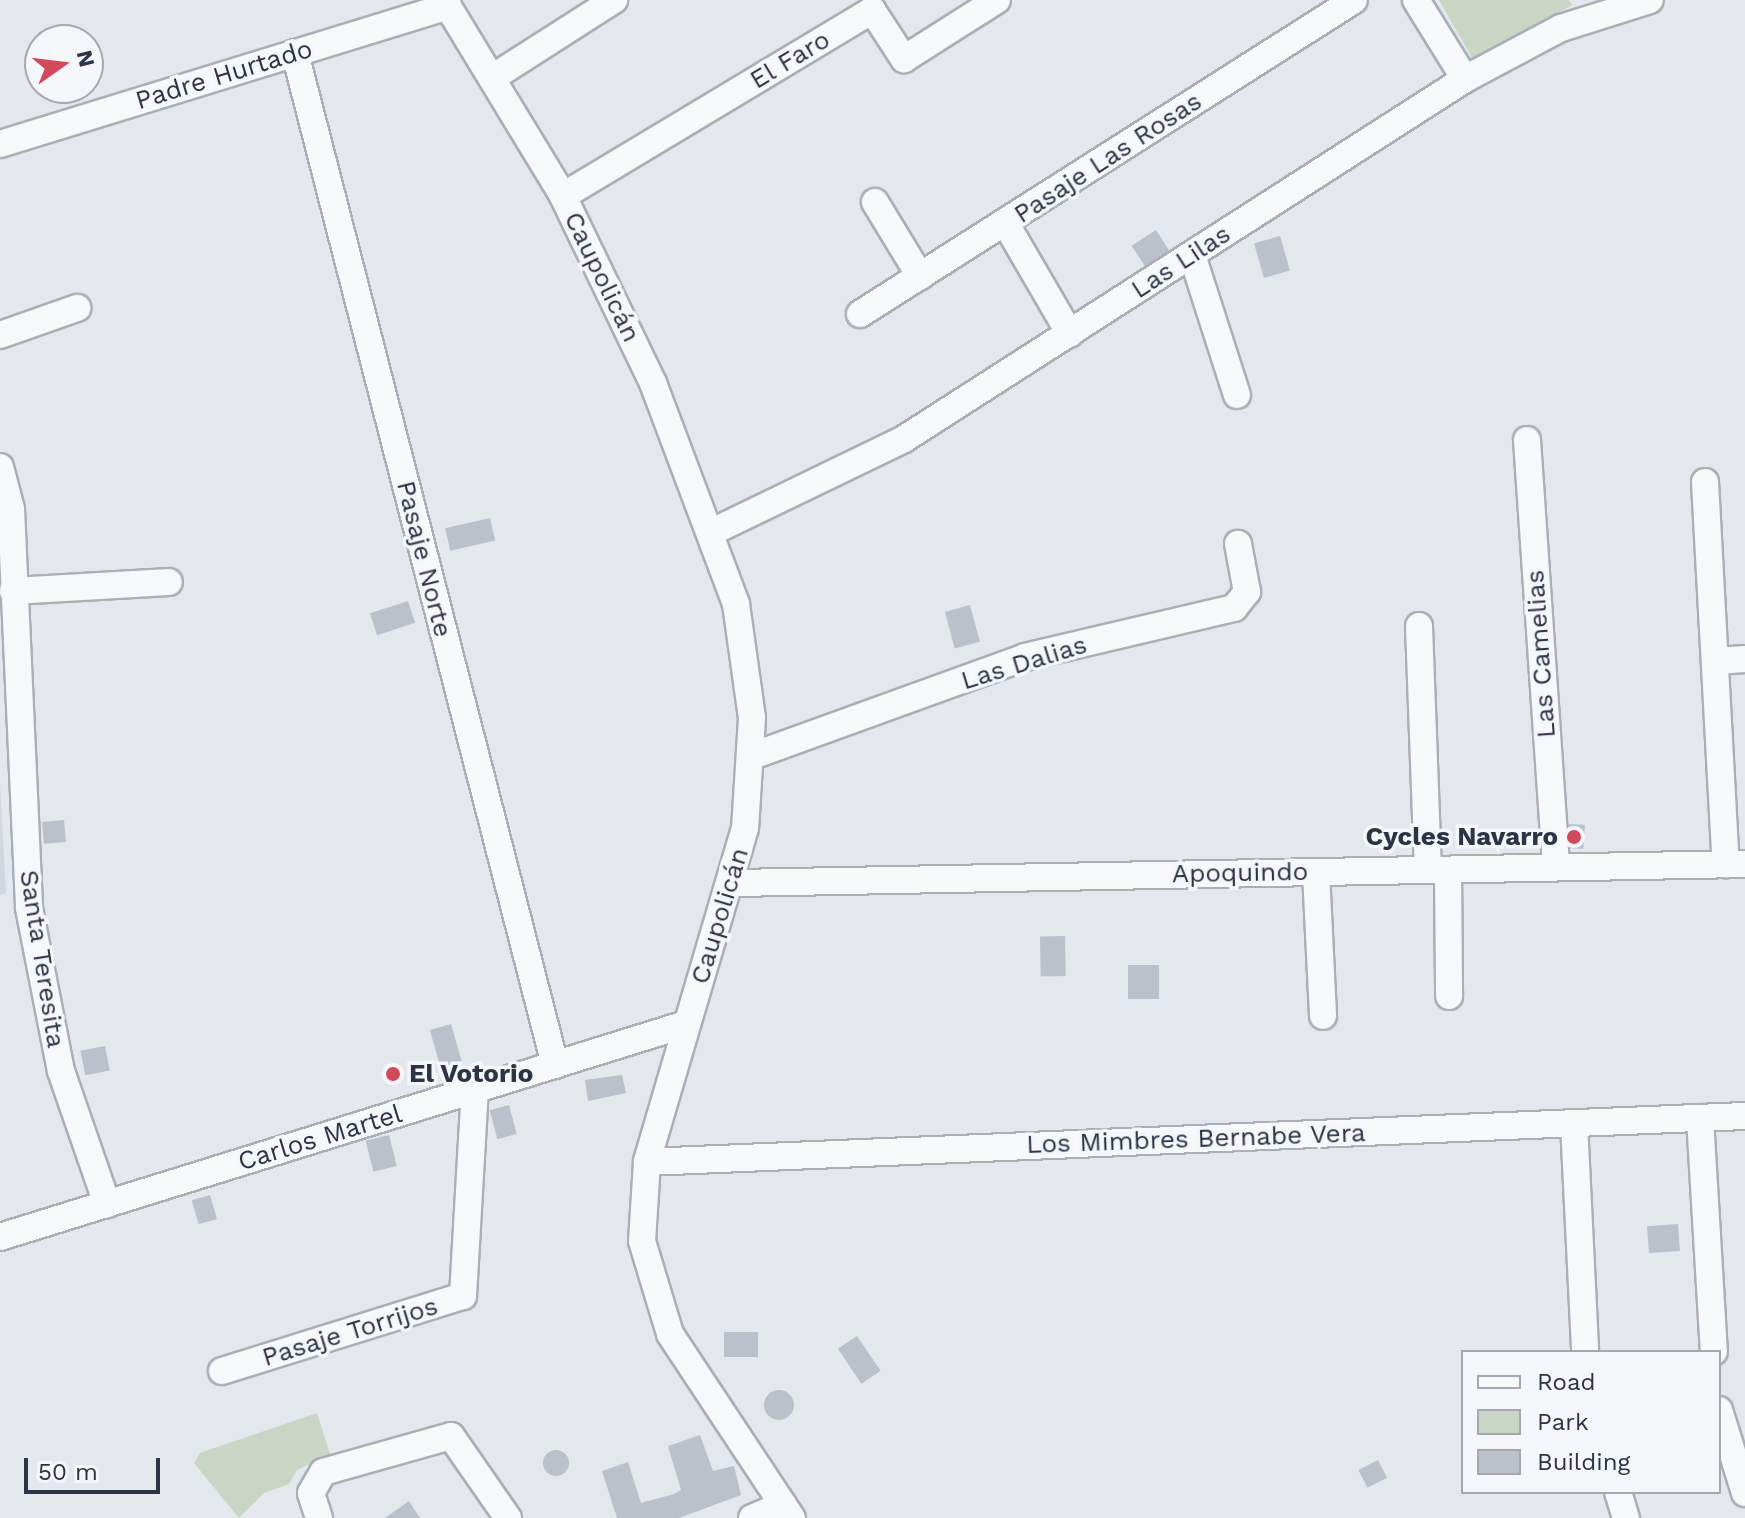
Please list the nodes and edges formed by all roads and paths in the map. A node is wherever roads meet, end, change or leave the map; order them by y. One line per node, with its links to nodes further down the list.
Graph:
1 (614, 0): 8 (street)
2 (997, 0): 11 (street, El Faro)
3 (1354, 0): 13 (street, Pasaje Las Rosas)
4 (1416, 0): 9 (street)
5 (1650, 0): 9 (street, Las Lilas)
6 (446, 3): 7 (street, Padre Hurtado); 8 (street, Caupolicán)
7 (295, 53): 10 (street, Padre Hurtado); 41 (street, Pasaje Norte)
8 (492, 78): 11 (street, Caupolicán)
9 (1465, 79): 14 (street, Las Lilas)
10 (0, 144)
11 (563, 196): 24 (street, Caupolicán)
12 (875, 202): 15 (street)
13 (1006, 224): 15 (street, Pasaje Las Rosas); 18 (street)
14 (1192, 255): 18 (street, Las Lilas); 20 (street)
15 (920, 276): 17 (street, Pasaje Las Rosas)
16 (77, 308): 19 (street)
17 (860, 314)
18 (1070, 334): 24 (street, Las Lilas)
19 (0, 335)
20 (1237, 395)
21 (1527, 440): 34 (street, Las Camelias)
22 (0, 467): 27 (street, Santa Teresita)
23 (1705, 482): 30 (street)
24 (714, 531): 32 (street, Caupolicán)
25 (1238, 544): 32 (street, Las Dalias)
26 (169, 582): 27 (street)
27 (13, 591): 31 (street, Santa Teresita)
28 (1419, 626): 35 (street)
29 (1745, 659): 30 (street)
30 (1715, 661): 33 (street)
31 (9, 688): 47 (street, Santa Teresita)
32 (752, 756): 37 (street, Caupolicán)
33 (1735, 864): 34 (street, Apoquindo)
34 (1556, 867): 35 (street, Apoquindo)
35 (1438, 870): 36 (street, Apoquindo); 38 (street)
36 (1316, 872): 37 (street, Apoquindo); 39 (street)
37 (735, 883): 40 (street, Caupolicán)
38 (1449, 996)
39 (1323, 1016)
40 (686, 1024): 41 (street, Carlos Martel); 46 (street, Caupolicán)
41 (555, 1065): 42 (street, Carlos Martel)
42 (475, 1090): 47 (street, Carlos Martel); 51 (street, Pasaje Torrijos)
43 (1745, 1116): 44 (street, Los Mimbres Bernabe Vera)
44 (1700, 1118): 45 (street, Los Mimbres Bernabe Vera); 50 (street)
45 (1574, 1123): 46 (street, Los Mimbres Bernabe Vera); 49 (street)
46 (647, 1162): 55 (street, Caupolicán)
47 (107, 1204): 48 (street, Carlos Martel)
48 (0, 1237)
49 (1585, 1350)
50 (1714, 1350)
51 (222, 1371)
52 (1721, 1416): 53 (street)
53 (1745, 1493)
54 (1619, 1494): 59 (street)
55 (788, 1511): 58 (street)
56 (495, 1513): 57 (street)
57 (319, 1518)
58 (752, 1518)
59 (1626, 1518)

